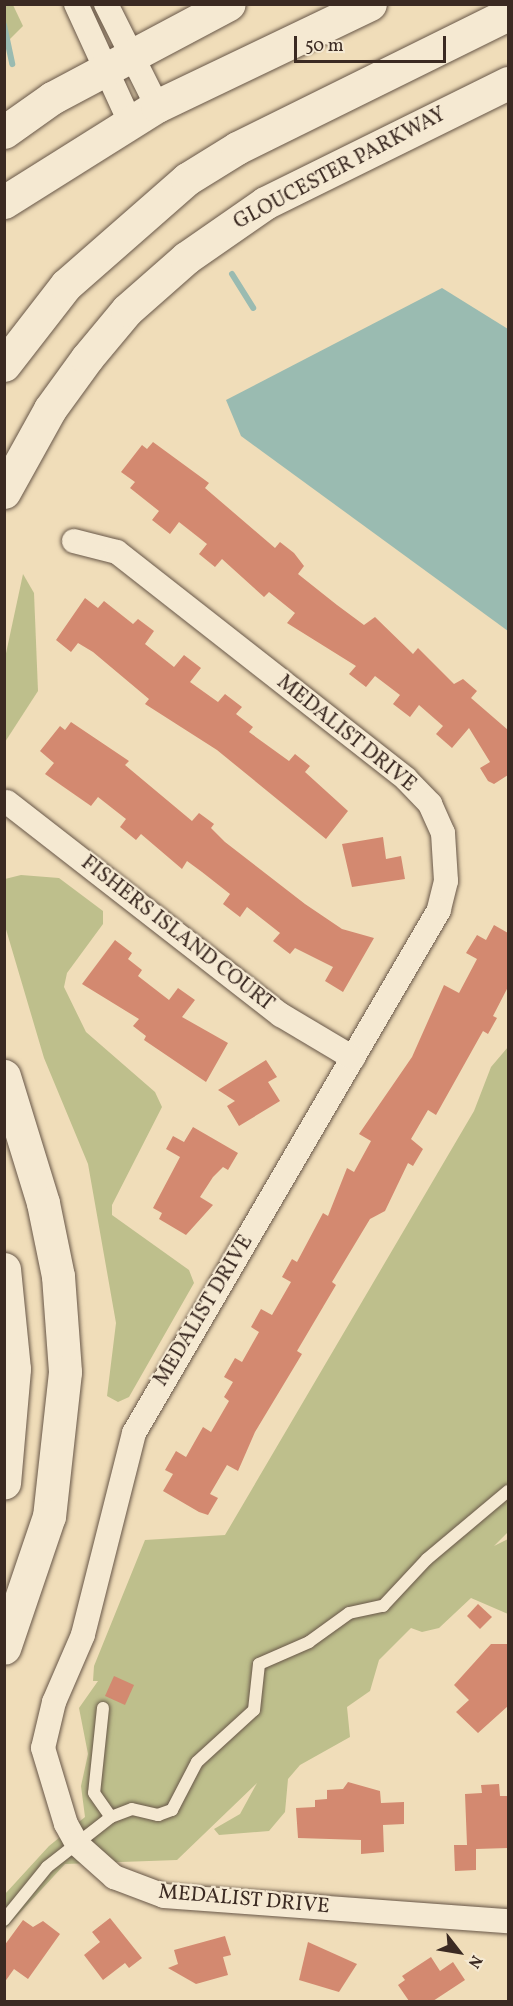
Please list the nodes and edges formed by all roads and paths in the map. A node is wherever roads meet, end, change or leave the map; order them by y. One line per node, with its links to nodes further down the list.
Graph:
1 (76, 4): 6 (street)
2 (106, 4): 6 (street)
3 (229, 4): 6 (main road)
4 (370, 4): 8 (main road)
5 (508, 14): 11 (main road)
6 (117, 64): 8 (street); 9 (main road)
7 (508, 83): 12 (main road, GLOUCESTER PARKWAY)
8 (144, 114): 10 (main road)
9 (4, 132)
10 (4, 202)
11 (4, 365)
12 (4, 492)
13 (74, 541): 15 (street, MEDALIST DRIVE)
14 (7, 802): 15 (street, FISHERS ISLAND COURT)
15 (353, 1058): 23 (street, MEDALIST DRIVE)
16 (4, 1076): 20 (main road)
17 (4, 1269): 18 (main road)
18 (4, 1483)
19 (508, 1491): 22 (lane)
20 (4, 1648)
21 (103, 1708): 22 (lane)
22 (111, 1817): 23 (lane)
23 (77, 1844): 24 (lane); 25 (street, MEDALIST DRIVE)
24 (4, 1920)
25 (508, 1921)

